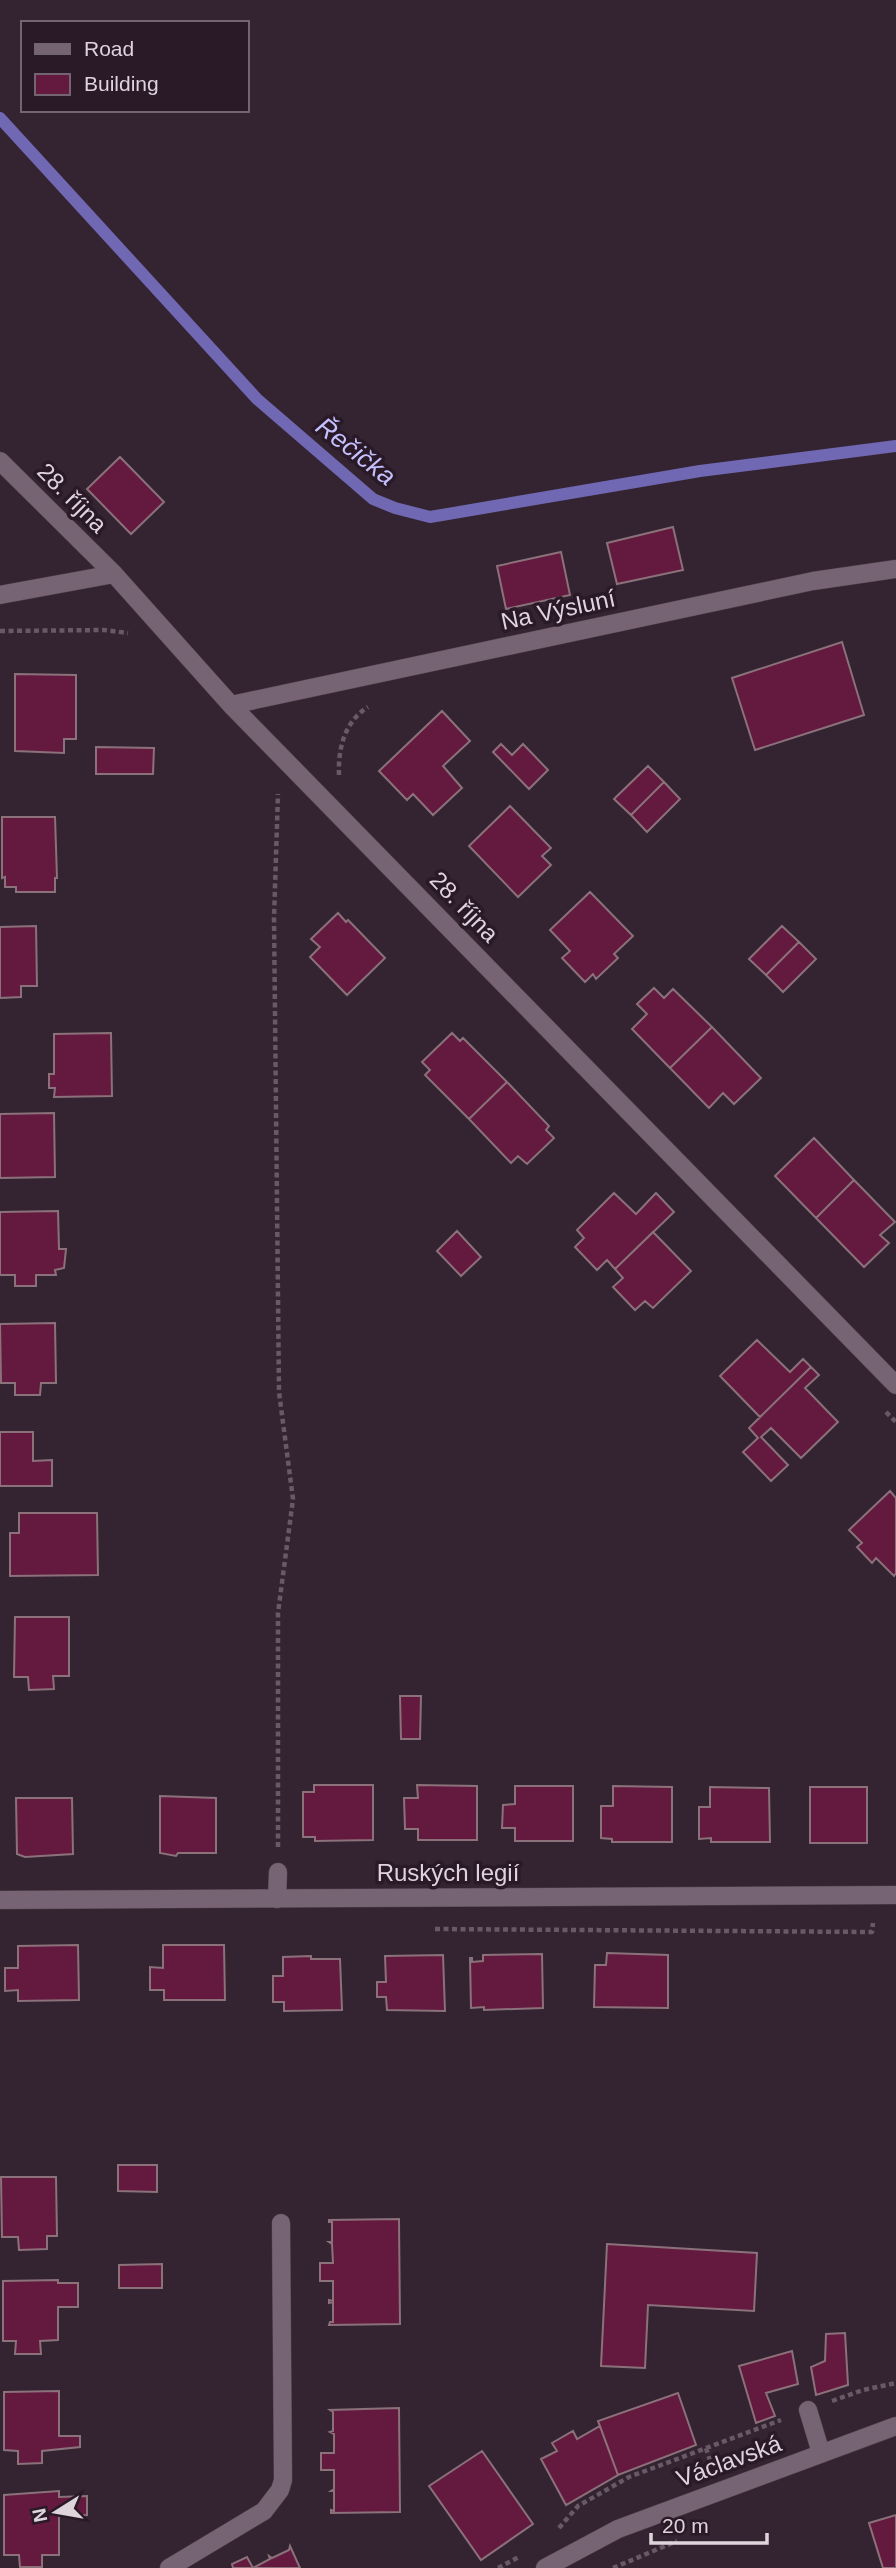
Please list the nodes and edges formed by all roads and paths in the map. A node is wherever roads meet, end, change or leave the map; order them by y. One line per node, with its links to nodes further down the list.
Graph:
1 (0, 461): 3 (street, 28. října)
2 (896, 569): 7 (street, Na Výsluní)
3 (114, 574): 4 (street); 7 (street, 28. října)
4 (0, 595)
5 (0, 631): 6 (path)
6 (128, 633)
7 (231, 705): 11 (street, 28. října)
8 (372, 705): 9 (path)
9 (343, 784)
10 (279, 787): 12 (path)
11 (896, 1385)
12 (278, 1872): 14 (street)
13 (896, 1895): 14 (street, Ruských legií)
14 (277, 1899): 15 (street, Ruských legií)
15 (0, 1900)
16 (281, 2223): 23 (street)
17 (896, 2383): 18 (path)
18 (808, 2410): 20 (street); 21 (path)
19 (896, 2426): 20 (street, Václavská)
20 (821, 2453): 25 (street, Václavská)
21 (556, 2531)
22 (528, 2552): 24 (path)
23 (169, 2568)
24 (498, 2568)
25 (545, 2568)

